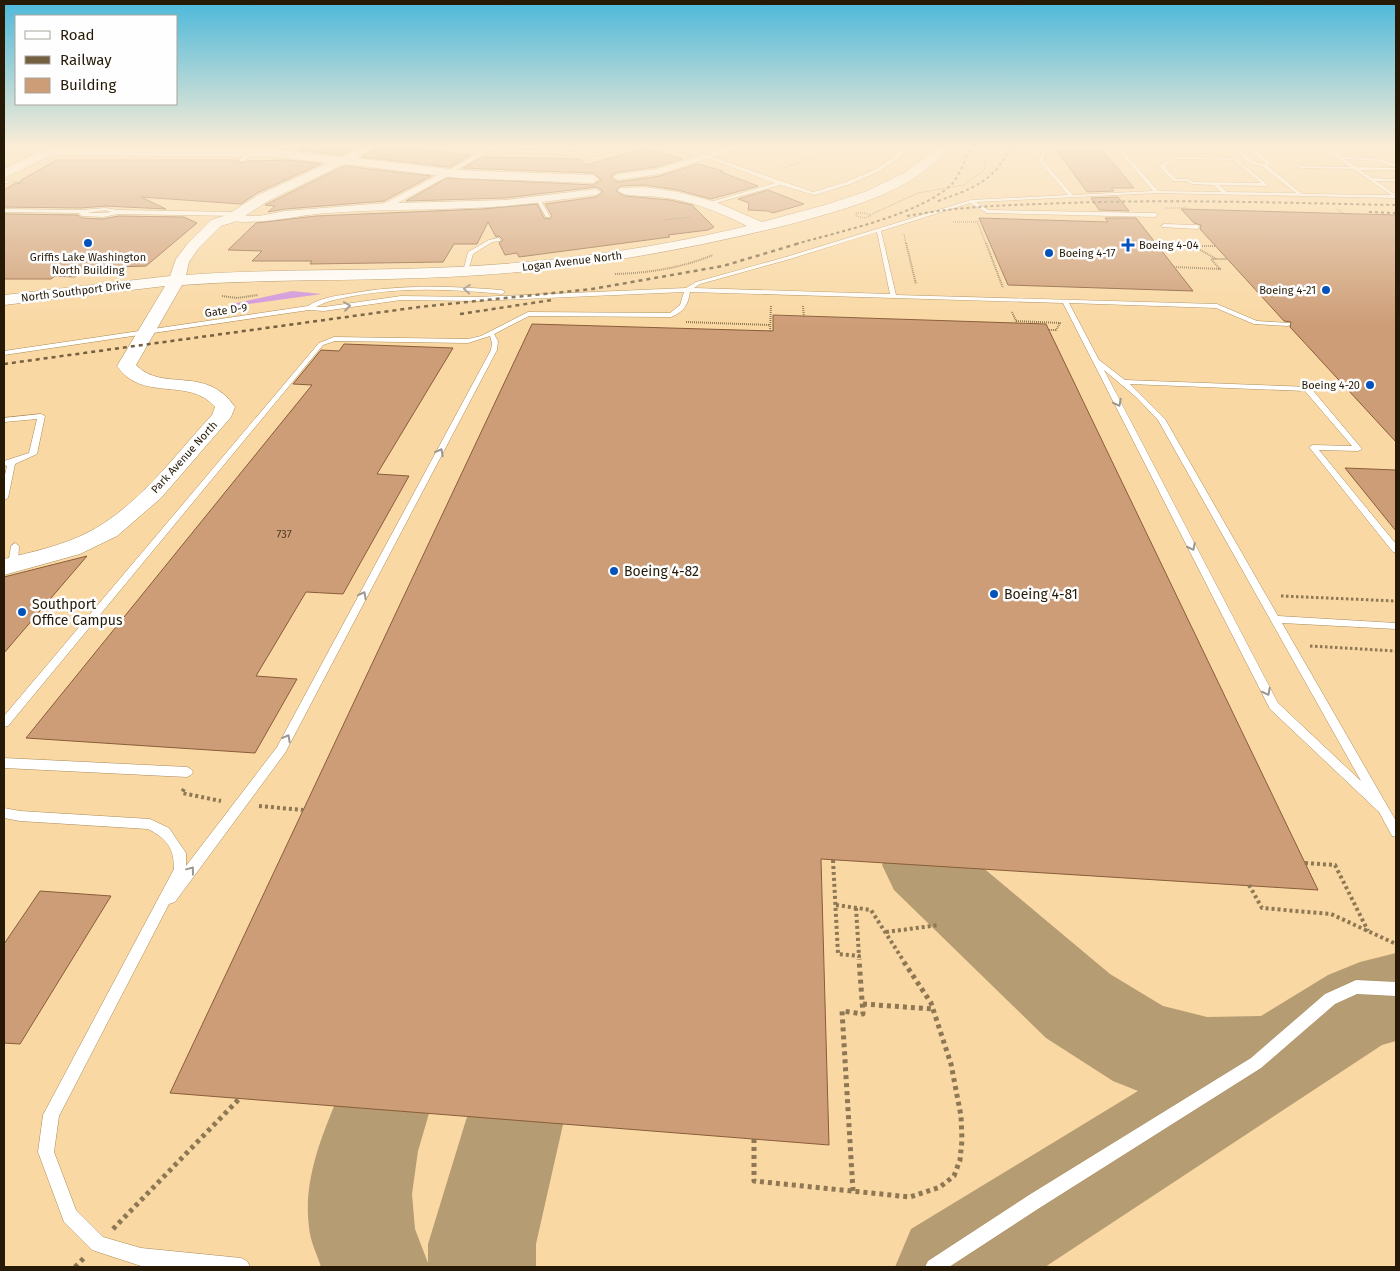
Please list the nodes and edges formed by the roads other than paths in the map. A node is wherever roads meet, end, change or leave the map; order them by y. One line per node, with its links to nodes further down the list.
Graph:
1 (252, 206): 11 (street, Park Avenue North)
2 (388, 206): 9 (street)
3 (438, 206): 9 (street)
4 (542, 206): 14 (lane)
5 (714, 206): 17 (street)
6 (840, 206): 17 (street, Logan Avenue North)
7 (952, 206): 18 (lane)
8 (980, 206): 13 (lane)
9 (383, 209): 12 (street)
10 (4, 211): 11 (lane)
11 (239, 213): 12 (street); 12 (street); 19 (street); 23 (street, Park Avenue North)
12 (285, 214)
13 (1155, 215)
14 (548, 216)
15 (1164, 226): 16 (lane)
16 (1197, 226)
17 (760, 228): 22 (street, Logan Avenue North)
18 (879, 231): 25 (lane); 27 (lane)
19 (223, 237)
20 (498, 240): 22 (lane)
21 (206, 261): 23 (street, Park Avenue North)
22 (465, 271): 23 (street, Logan Avenue North)
23 (177, 280): 29 (street, North Southport Drive); 33 (street, Park Avenue North)
24 (396, 287): 26 (lane, one-way to 24); 28 (lane); 31 (lane)
25 (687, 290): 26 (lane); 27 (lane); 34 (lane)
26 (533, 296): 28 (lane)
27 (894, 297): 30 (lane)
28 (393, 299): 31 (lane, one-way to 28)
29 (4, 300)
30 (1066, 303): 32 (lane); 36 (lane)
31 (309, 308): 33 (lane, Gate D-9)
32 (1288, 324)
33 (145, 332): 35 (lane, Gate D-9); 42 (street, Park Avenue North)
34 (490, 333): 45 (lane); 51 (lane, one-way to 34)
35 (4, 353)
36 (1096, 360): 37 (lane); 48 (lane, one-way to 48)
37 (1124, 382): 41 (lane); 43 (lane)
38 (4, 420): 39 (lane)
39 (6, 463): 40 (lane)
40 (4, 498)
41 (1396, 550)
42 (11, 559)
43 (1275, 619): 44 (lane); 48 (lane)
44 (1396, 626)
45 (4, 723)
46 (4, 763): 47 (lane)
47 (187, 772)
48 (1384, 810): 50 (lane)
49 (4, 813): 51 (lane)
50 (1396, 832)
51 (152, 923): 53 (lane)
52 (1396, 989): 54 (lane)
53 (241, 1267)
54 (934, 1267)

